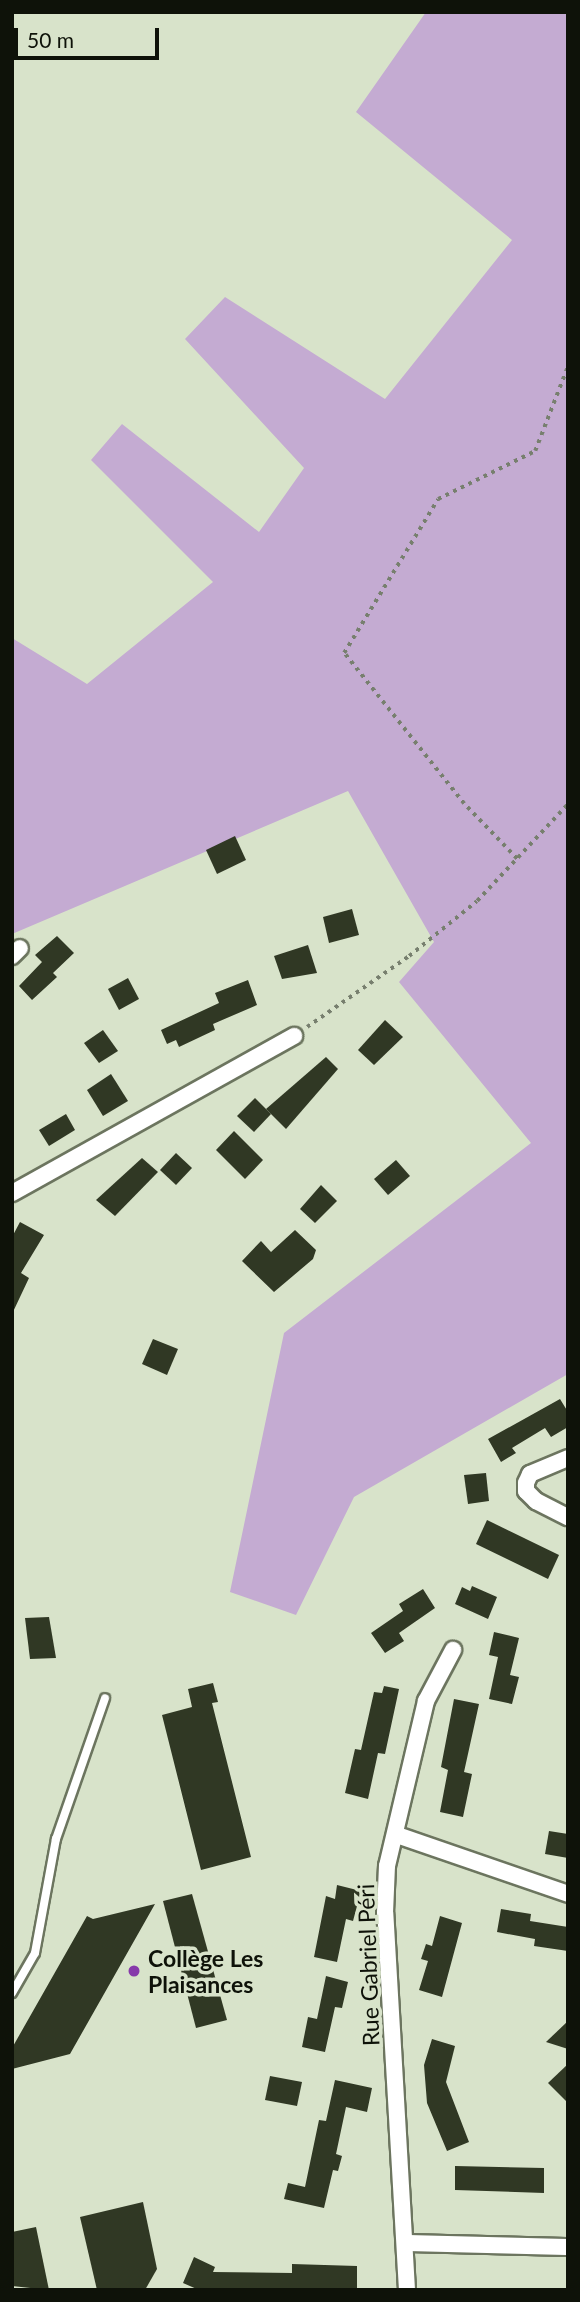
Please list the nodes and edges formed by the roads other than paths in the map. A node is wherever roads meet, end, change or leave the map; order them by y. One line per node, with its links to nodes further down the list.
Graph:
1 (294, 1036): 2 (street)
2 (12, 1193)
3 (568, 1458): 4 (street)
4 (568, 1517)
5 (453, 1650): 7 (street, Rue Gabriel Péri)
6 (104, 1698): 9 (lane)
7 (397, 1835): 8 (street); 10 (street, Rue Gabriel Péri)
8 (568, 1894)
9 (12, 1993)
10 (406, 2243): 11 (street); 12 (street, Rue Gabriel Péri)
11 (568, 2247)
12 (407, 2290)

